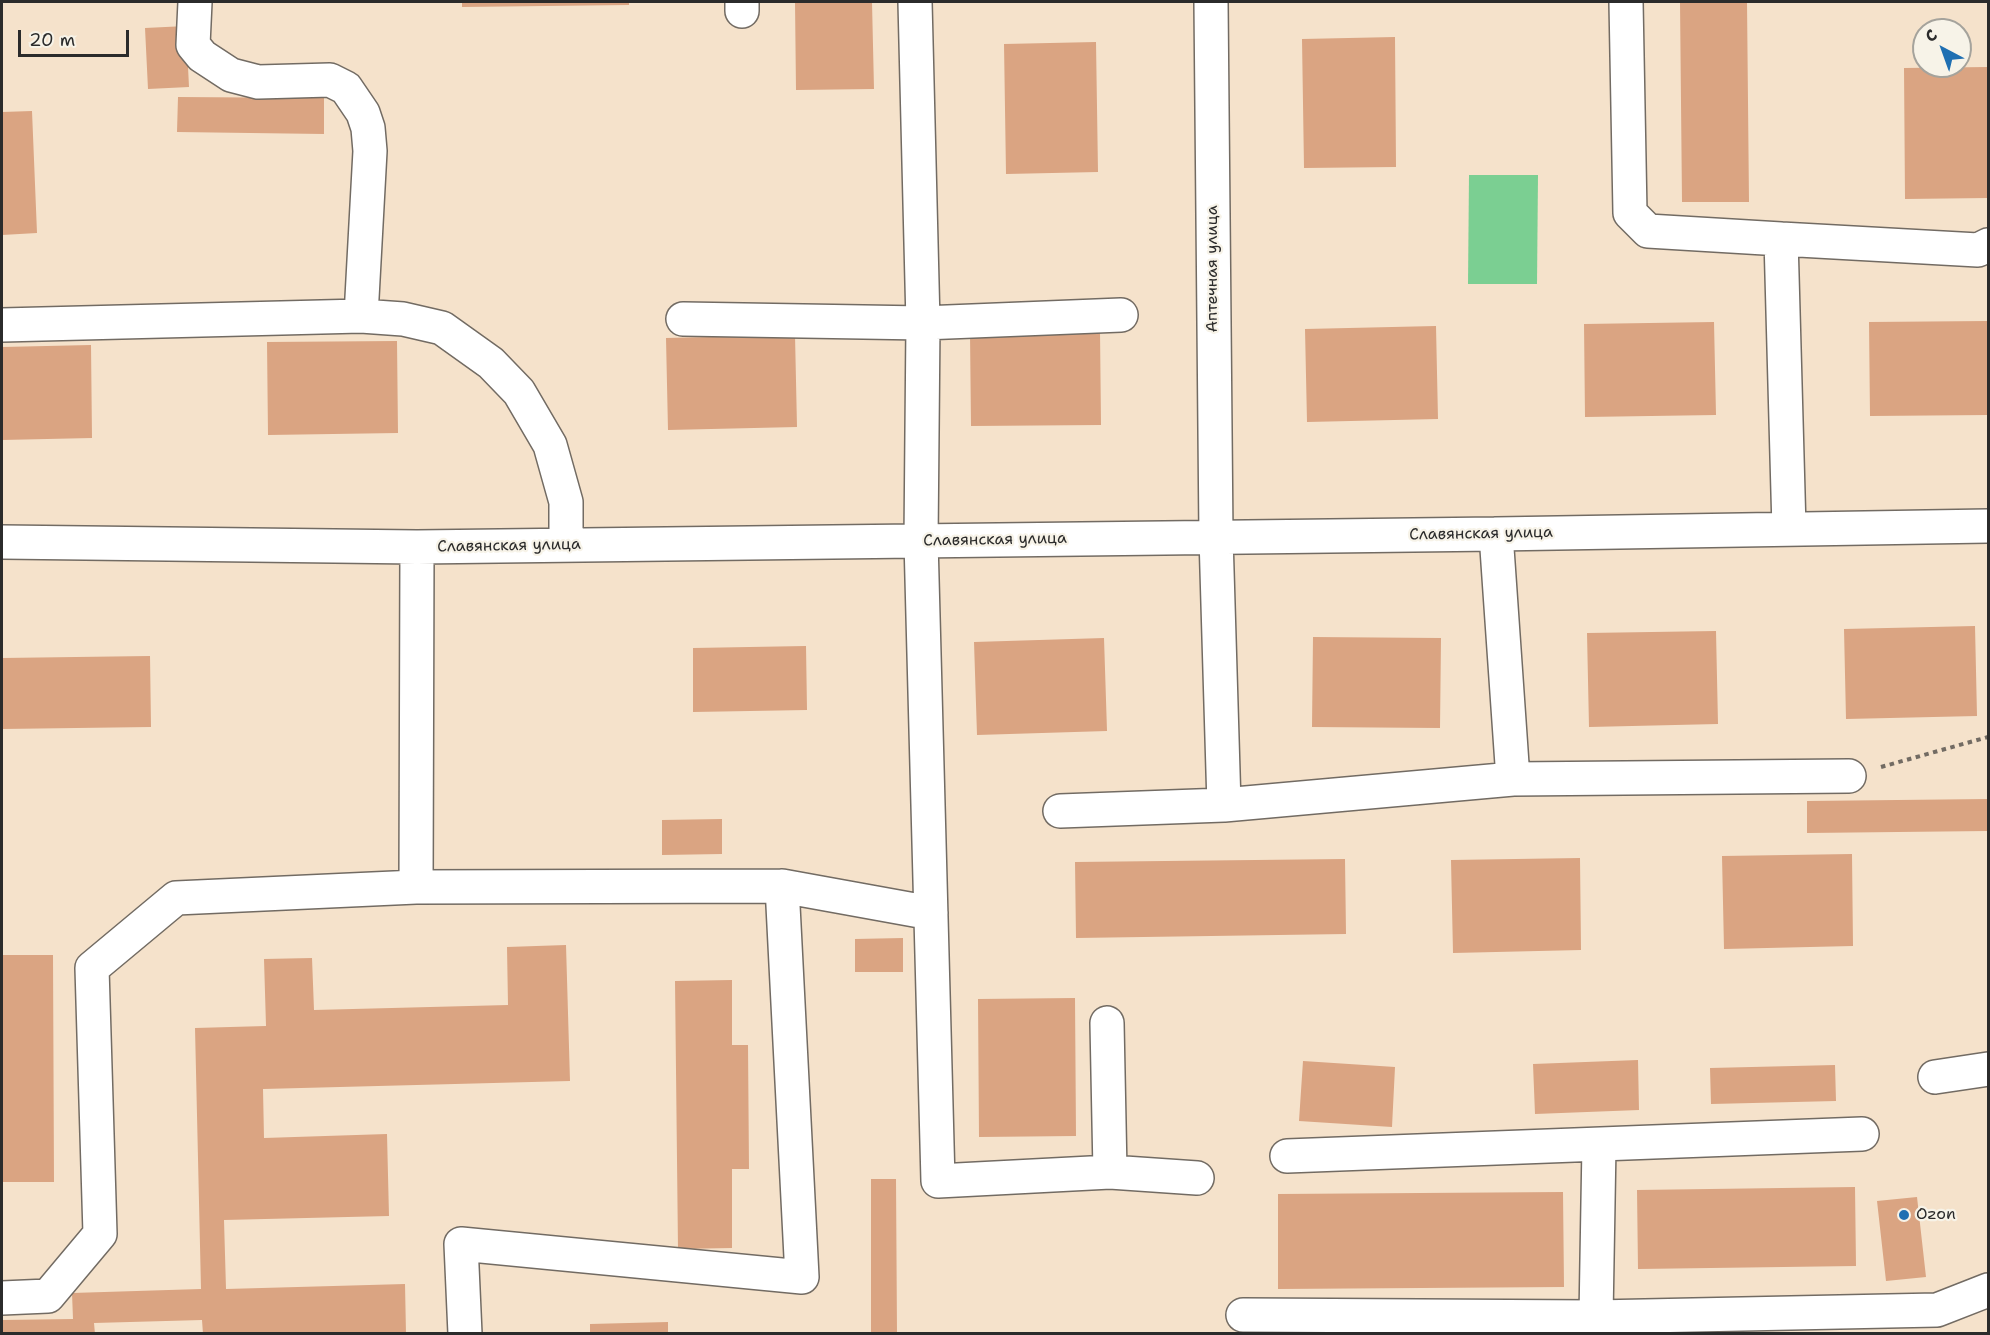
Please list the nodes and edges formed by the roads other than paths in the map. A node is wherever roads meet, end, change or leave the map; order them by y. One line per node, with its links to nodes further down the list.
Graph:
1 (195, 2): 8 (street)
2 (915, 2): 10 (street)
3 (1211, 2): 15 (street, Аптечная улица)
4 (1626, 2): 5 (street)
5 (1781, 239): 6 (street); 13 (street)
6 (1989, 245)
7 (1121, 315): 10 (street)
8 (361, 316): 11 (street); 18 (street)
9 (683, 319): 10 (street)
10 (922, 322): 16 (street)
11 (2, 325)
12 (1989, 526): 13 (street, Славянская улица)
13 (1789, 530): 14 (street, Славянская улица)
14 (1496, 534): 15 (street, Славянская улица); 21 (street)
15 (1216, 537): 16 (street, Славянская улица); 22 (street, Аптечная улица)
16 (921, 541): 18 (street, Славянская улица); 26 (street)
17 (2, 542): 19 (street, Славянская улица)
18 (566, 545): 19 (street, Славянская улица)
19 (417, 547): 25 (street)
20 (1849, 776): 21 (street)
21 (1513, 779): 22 (street)
22 (1224, 805): 23 (street)
23 (1060, 811)
24 (782, 886): 25 (street); 26 (street); 39 (street)
25 (416, 887): 36 (street)
26 (932, 913): 33 (street)
27 (1107, 1023): 33 (street)
28 (1989, 1069): 29 (street)
29 (1935, 1077)
30 (1862, 1134): 31 (street)
31 (1599, 1145): 32 (street); 38 (street)
32 (1287, 1156)
33 (1110, 1172): 34 (street)
34 (1197, 1178)
35 (1989, 1290): 38 (street)
36 (2, 1298)
37 (1243, 1315): 38 (street)
38 (1596, 1317)
39 (465, 1334)

